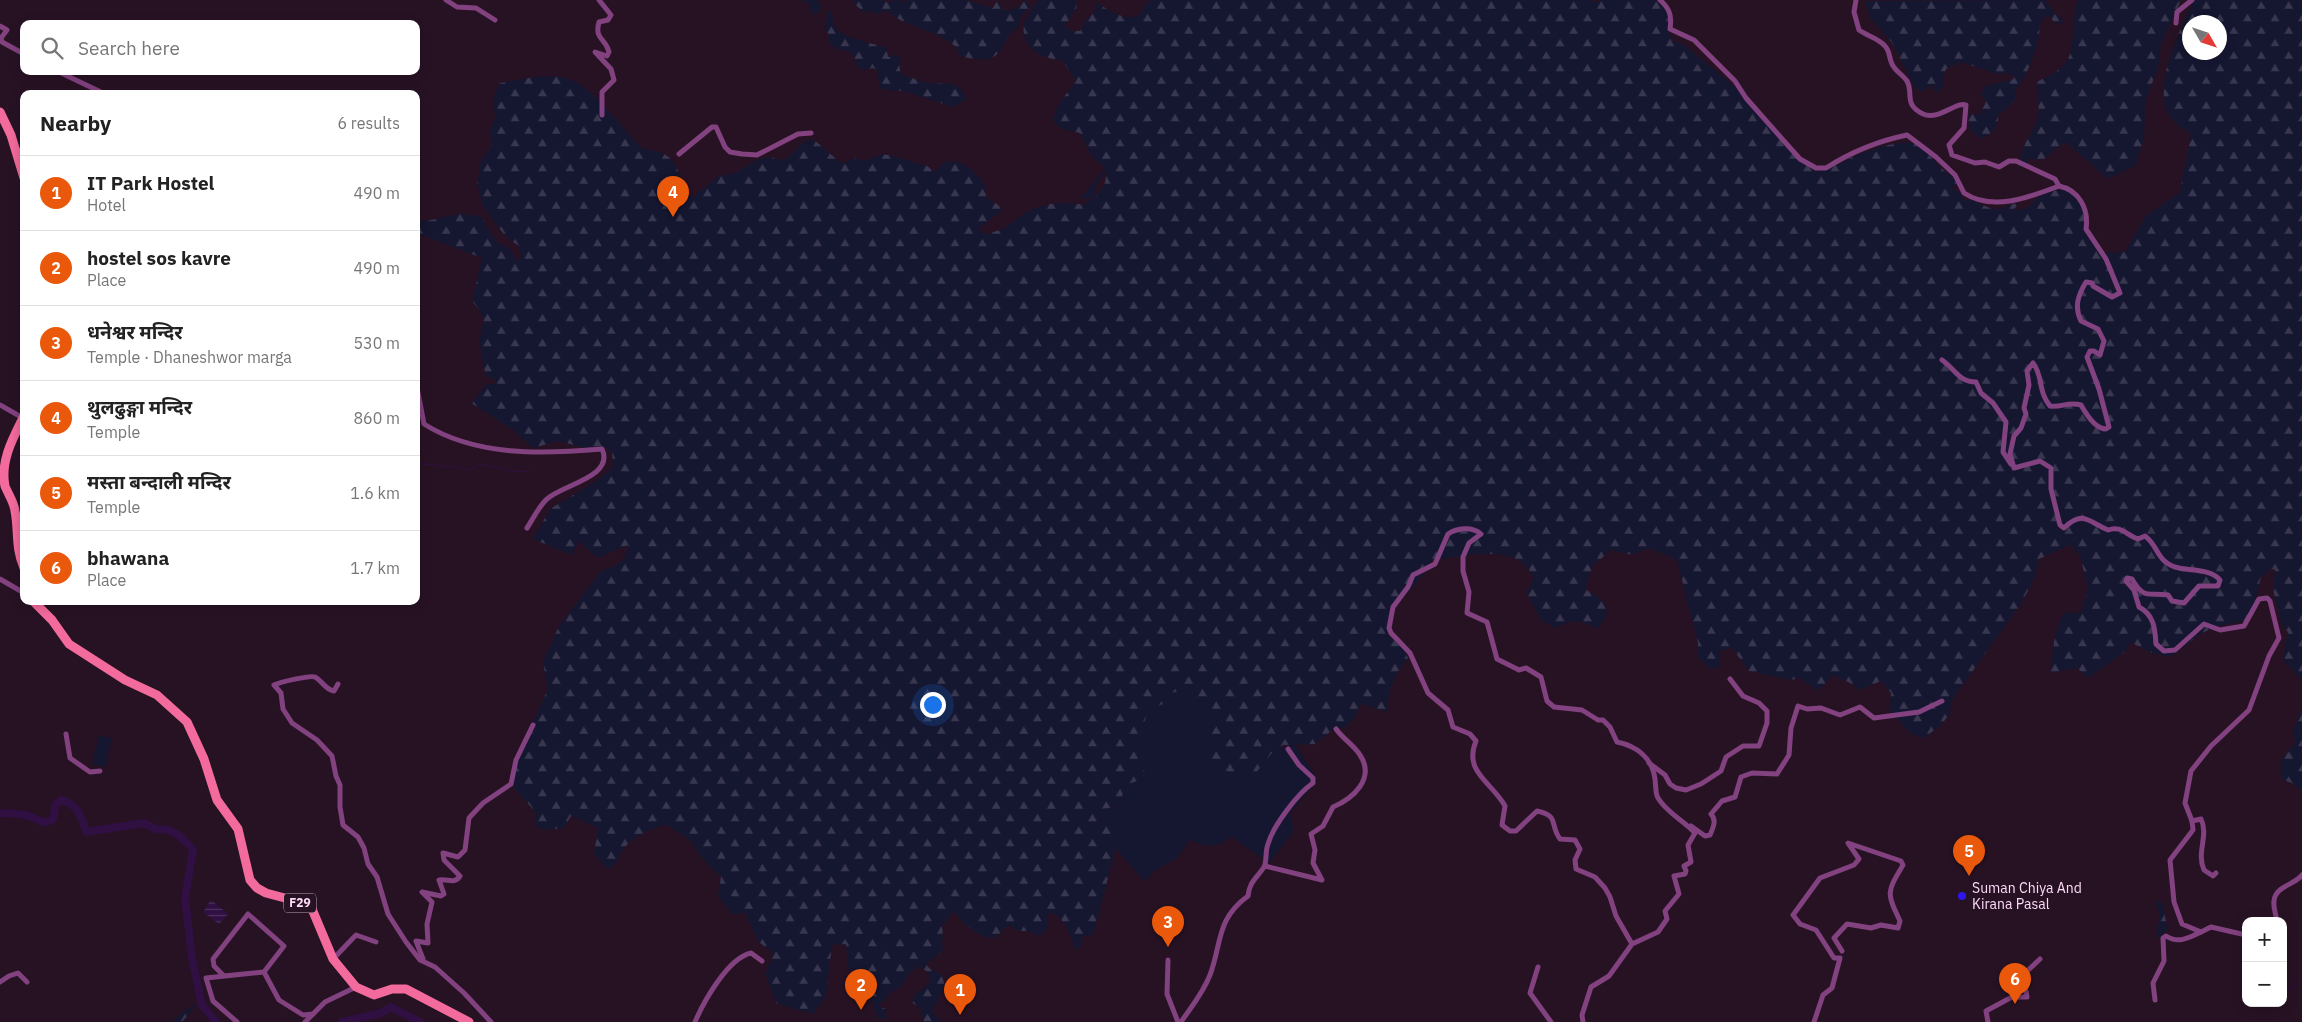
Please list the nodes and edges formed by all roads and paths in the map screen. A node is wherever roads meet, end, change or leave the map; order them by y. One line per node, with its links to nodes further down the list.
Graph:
1 (446, 0): 7 (street)
2 (468, 0): 7 (street)
3 (599, 0): 15 (street)
4 (1660, 0): 19 (street)
5 (1856, 0): 19 (street)
6 (2192, 0): 9 (street)
7 (466, 6): 8 (street)
8 (495, 20)
9 (2176, 23)
10 (0, 26): 11 (street)
11 (20, 52)
12 (65, 75): 13 (street)
13 (96, 90)
14 (0, 112): 18 (main road)
15 (602, 115)
16 (811, 133): 17 (street)
17 (679, 154)
18 (20, 166)
19 (2059, 186): 25 (street)
20 (1942, 360): 25 (street)
21 (420, 403): 26 (street)
22 (0, 406): 23 (street)
23 (20, 416)
24 (20, 423): 27 (main road)
25 (2012, 464): 41 (street)
26 (527, 528)
27 (20, 558)
28 (0, 579): 29 (street)
29 (20, 591)
30 (37, 605): 51 (main road, F29)
31 (1730, 679): 38 (street)
32 (338, 684): 55 (street)
33 (1942, 700): 40 (street)
34 (533, 725): 55 (street)
35 (1336, 729): 42 (street)
36 (66, 734): 39 (street)
37 (1288, 749): 42 (street)
38 (1649, 763): 40 (street); 49 (street)
39 (100, 771)
40 (1683, 820): 49 (street)
41 (2192, 821): 43 (street); 46 (street)
42 (1265, 866): 68 (street)
43 (2216, 873)
44 (2302, 875): 45 (street)
45 (2276, 917)
46 (2201, 932): 47 (street); 61 (street)
47 (2242, 934)
48 (376, 942): 51 (street)
49 (1632, 944): 70 (street)
50 (1842, 951): 71 (street)
51 (333, 959): 60 (main road, F29)
52 (2040, 959): 72 (street)
53 (1168, 960): 68 (street)
54 (762, 961): 67 (street)
55 (425, 962): 66 (street)
56 (1538, 967): 69 (street)
57 (264, 972): 57 (street); 62 (street); 63 (street)
58 (0, 982): 59 (street)
59 (27, 982)
60 (356, 987): 62 (street); 65 (main road)
61 (2155, 1000)
62 (313, 1014): 64 (street)
63 (237, 1022)
64 (305, 1022)
65 (469, 1022)
66 (491, 1022)
67 (695, 1022)
68 (1180, 1022)
69 (1550, 1022)
70 (1583, 1022)
71 (1814, 1022)
72 (1988, 1022)

